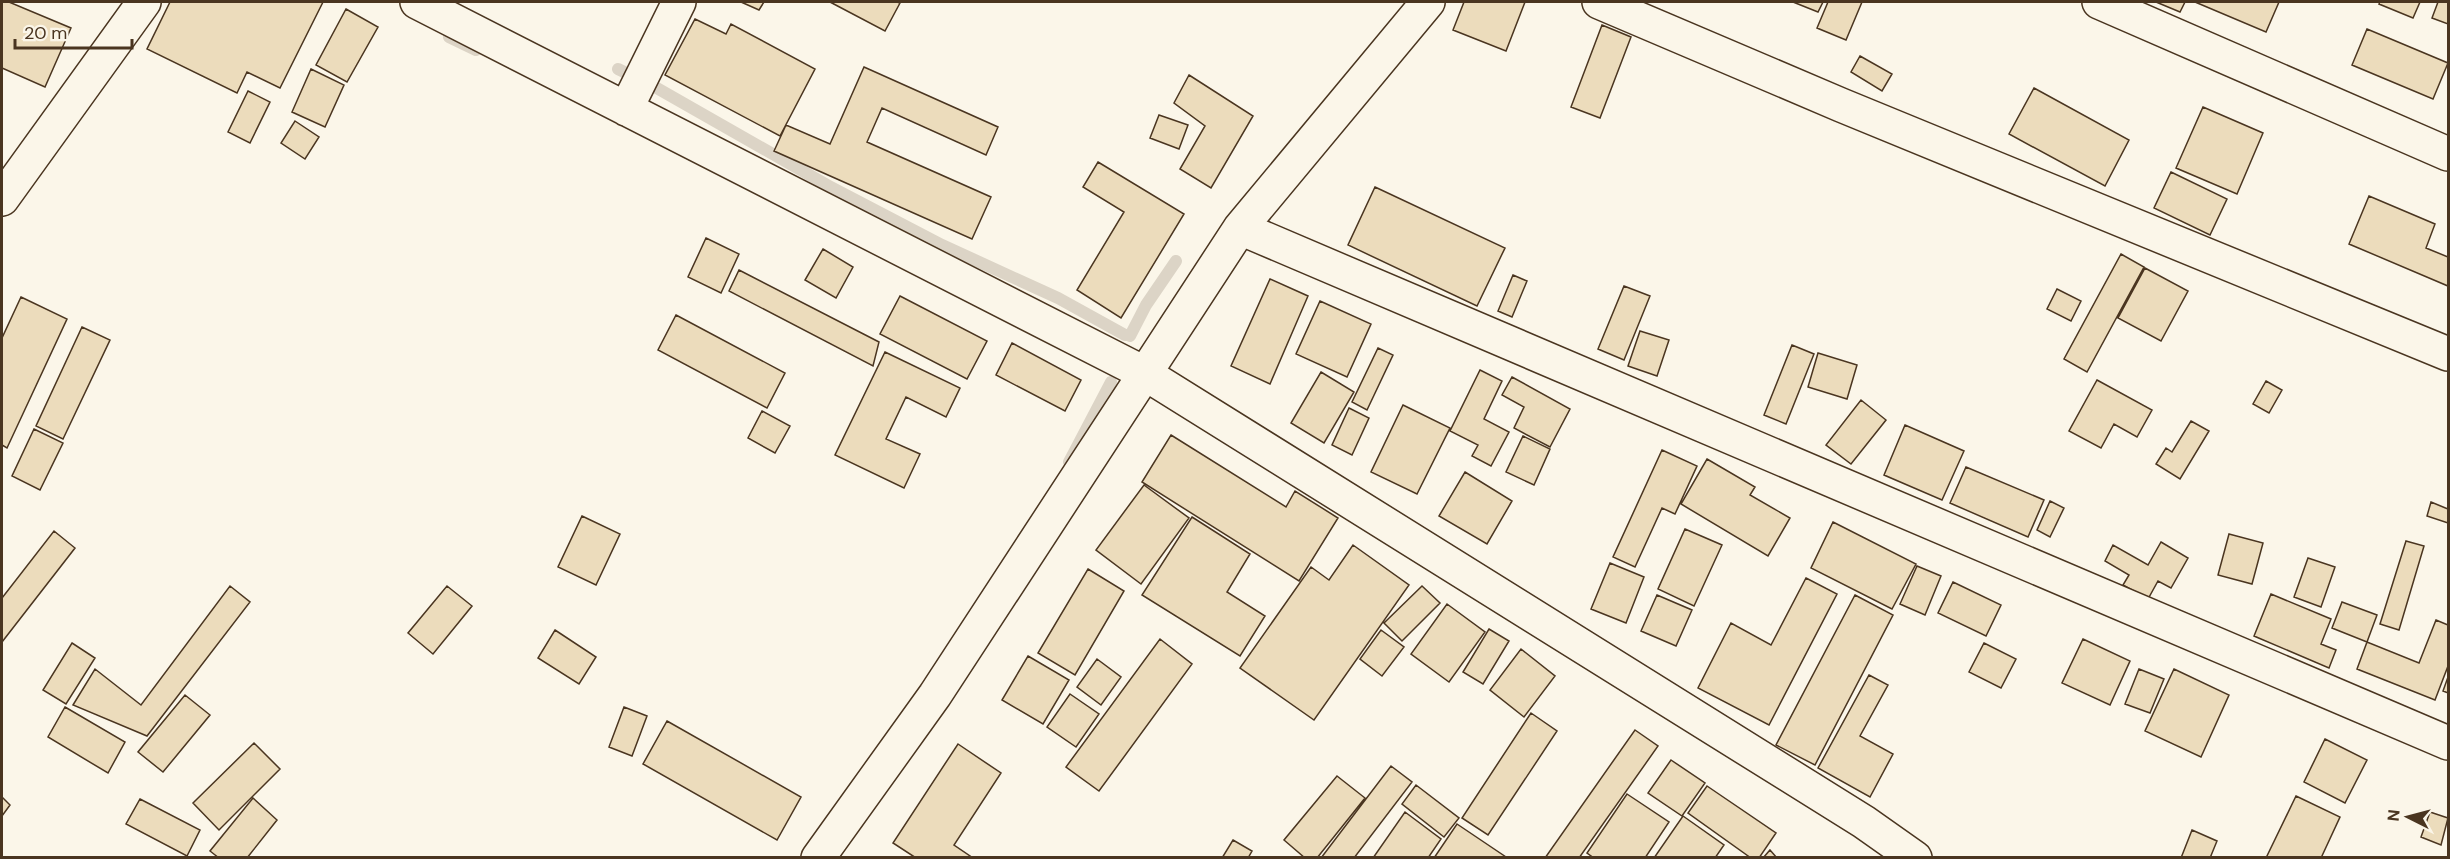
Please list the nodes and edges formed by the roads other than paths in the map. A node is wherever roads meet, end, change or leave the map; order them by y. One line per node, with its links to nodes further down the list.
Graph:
1 (144, 2): 9 (street)
2 (417, 2): 7 (street)
3 (679, 2): 7 (street)
4 (1428, 2): 10 (street)
5 (1599, 2): 11 (street)
6 (2099, 2): 8 (street)
7 (626, 109): 12 (street)
8 (2448, 154)
9 (2, 199)
10 (1240, 228): 12 (street); 13 (street)
11 (2448, 354)
12 (1144, 373): 14 (street); 15 (street)
13 (2448, 743)
14 (818, 858)
15 (1914, 858)

